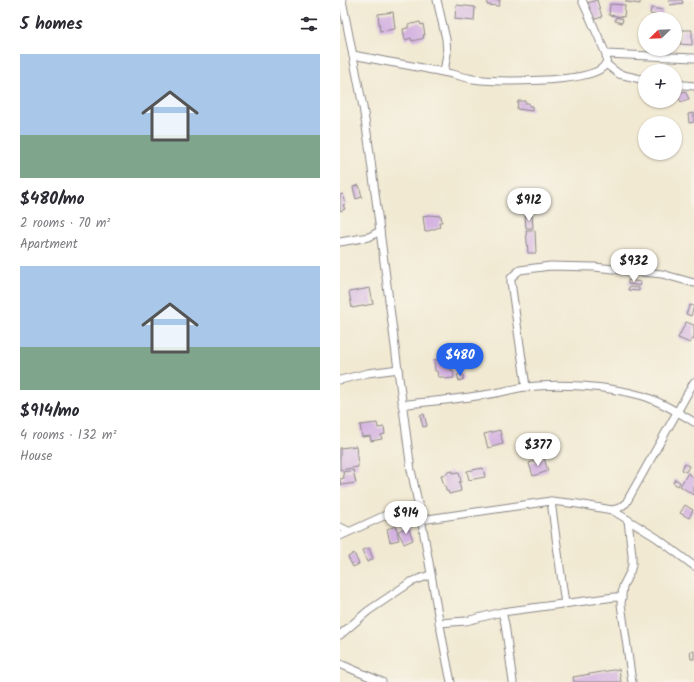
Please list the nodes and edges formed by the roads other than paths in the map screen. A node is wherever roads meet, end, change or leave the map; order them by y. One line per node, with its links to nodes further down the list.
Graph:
1 (342, 0): 5 (street)
2 (437, 0): 8 (street)
3 (582, 0): 4 (street)
4 (606, 54): 6 (street); 7 (street)
5 (352, 55): 8 (street); 12 (street)
6 (694, 58)
7 (606, 64): 8 (street); 9 (street)
8 (444, 72)
9 (638, 78)
10 (682, 85): 11 (street)
11 (694, 86)
12 (380, 231): 13 (street); 15 (street)
13 (340, 242)
14 (694, 283): 18 (street)
15 (399, 369): 16 (street); 19 (street)
16 (340, 380)
17 (694, 382): 20 (street)
18 (526, 387): 19 (street); 20 (street)
19 (402, 405): 23 (street)
20 (677, 412): 21 (street); 24 (street)
21 (694, 422)
22 (551, 501): 24 (street); 25 (street); 33 (street)
23 (419, 507): 25 (street); 28 (street)
24 (612, 510): 26 (street)
25 (421, 520): 31 (street)
26 (628, 520): 30 (street); 32 (street)
27 (340, 527): 28 (street)
28 (348, 531): 29 (street)
29 (340, 536)
30 (694, 566)
31 (430, 576): 35 (street); 36 (street)
32 (622, 598): 33 (street); 42 (street)
33 (565, 604): 34 (street)
34 (502, 612): 35 (street); 41 (street)
35 (439, 622): 40 (street)
36 (340, 635)
37 (340, 664): 38 (street)
38 (368, 679): 39 (street)
39 (382, 682)
40 (449, 682)
41 (514, 682)
42 (632, 682)

